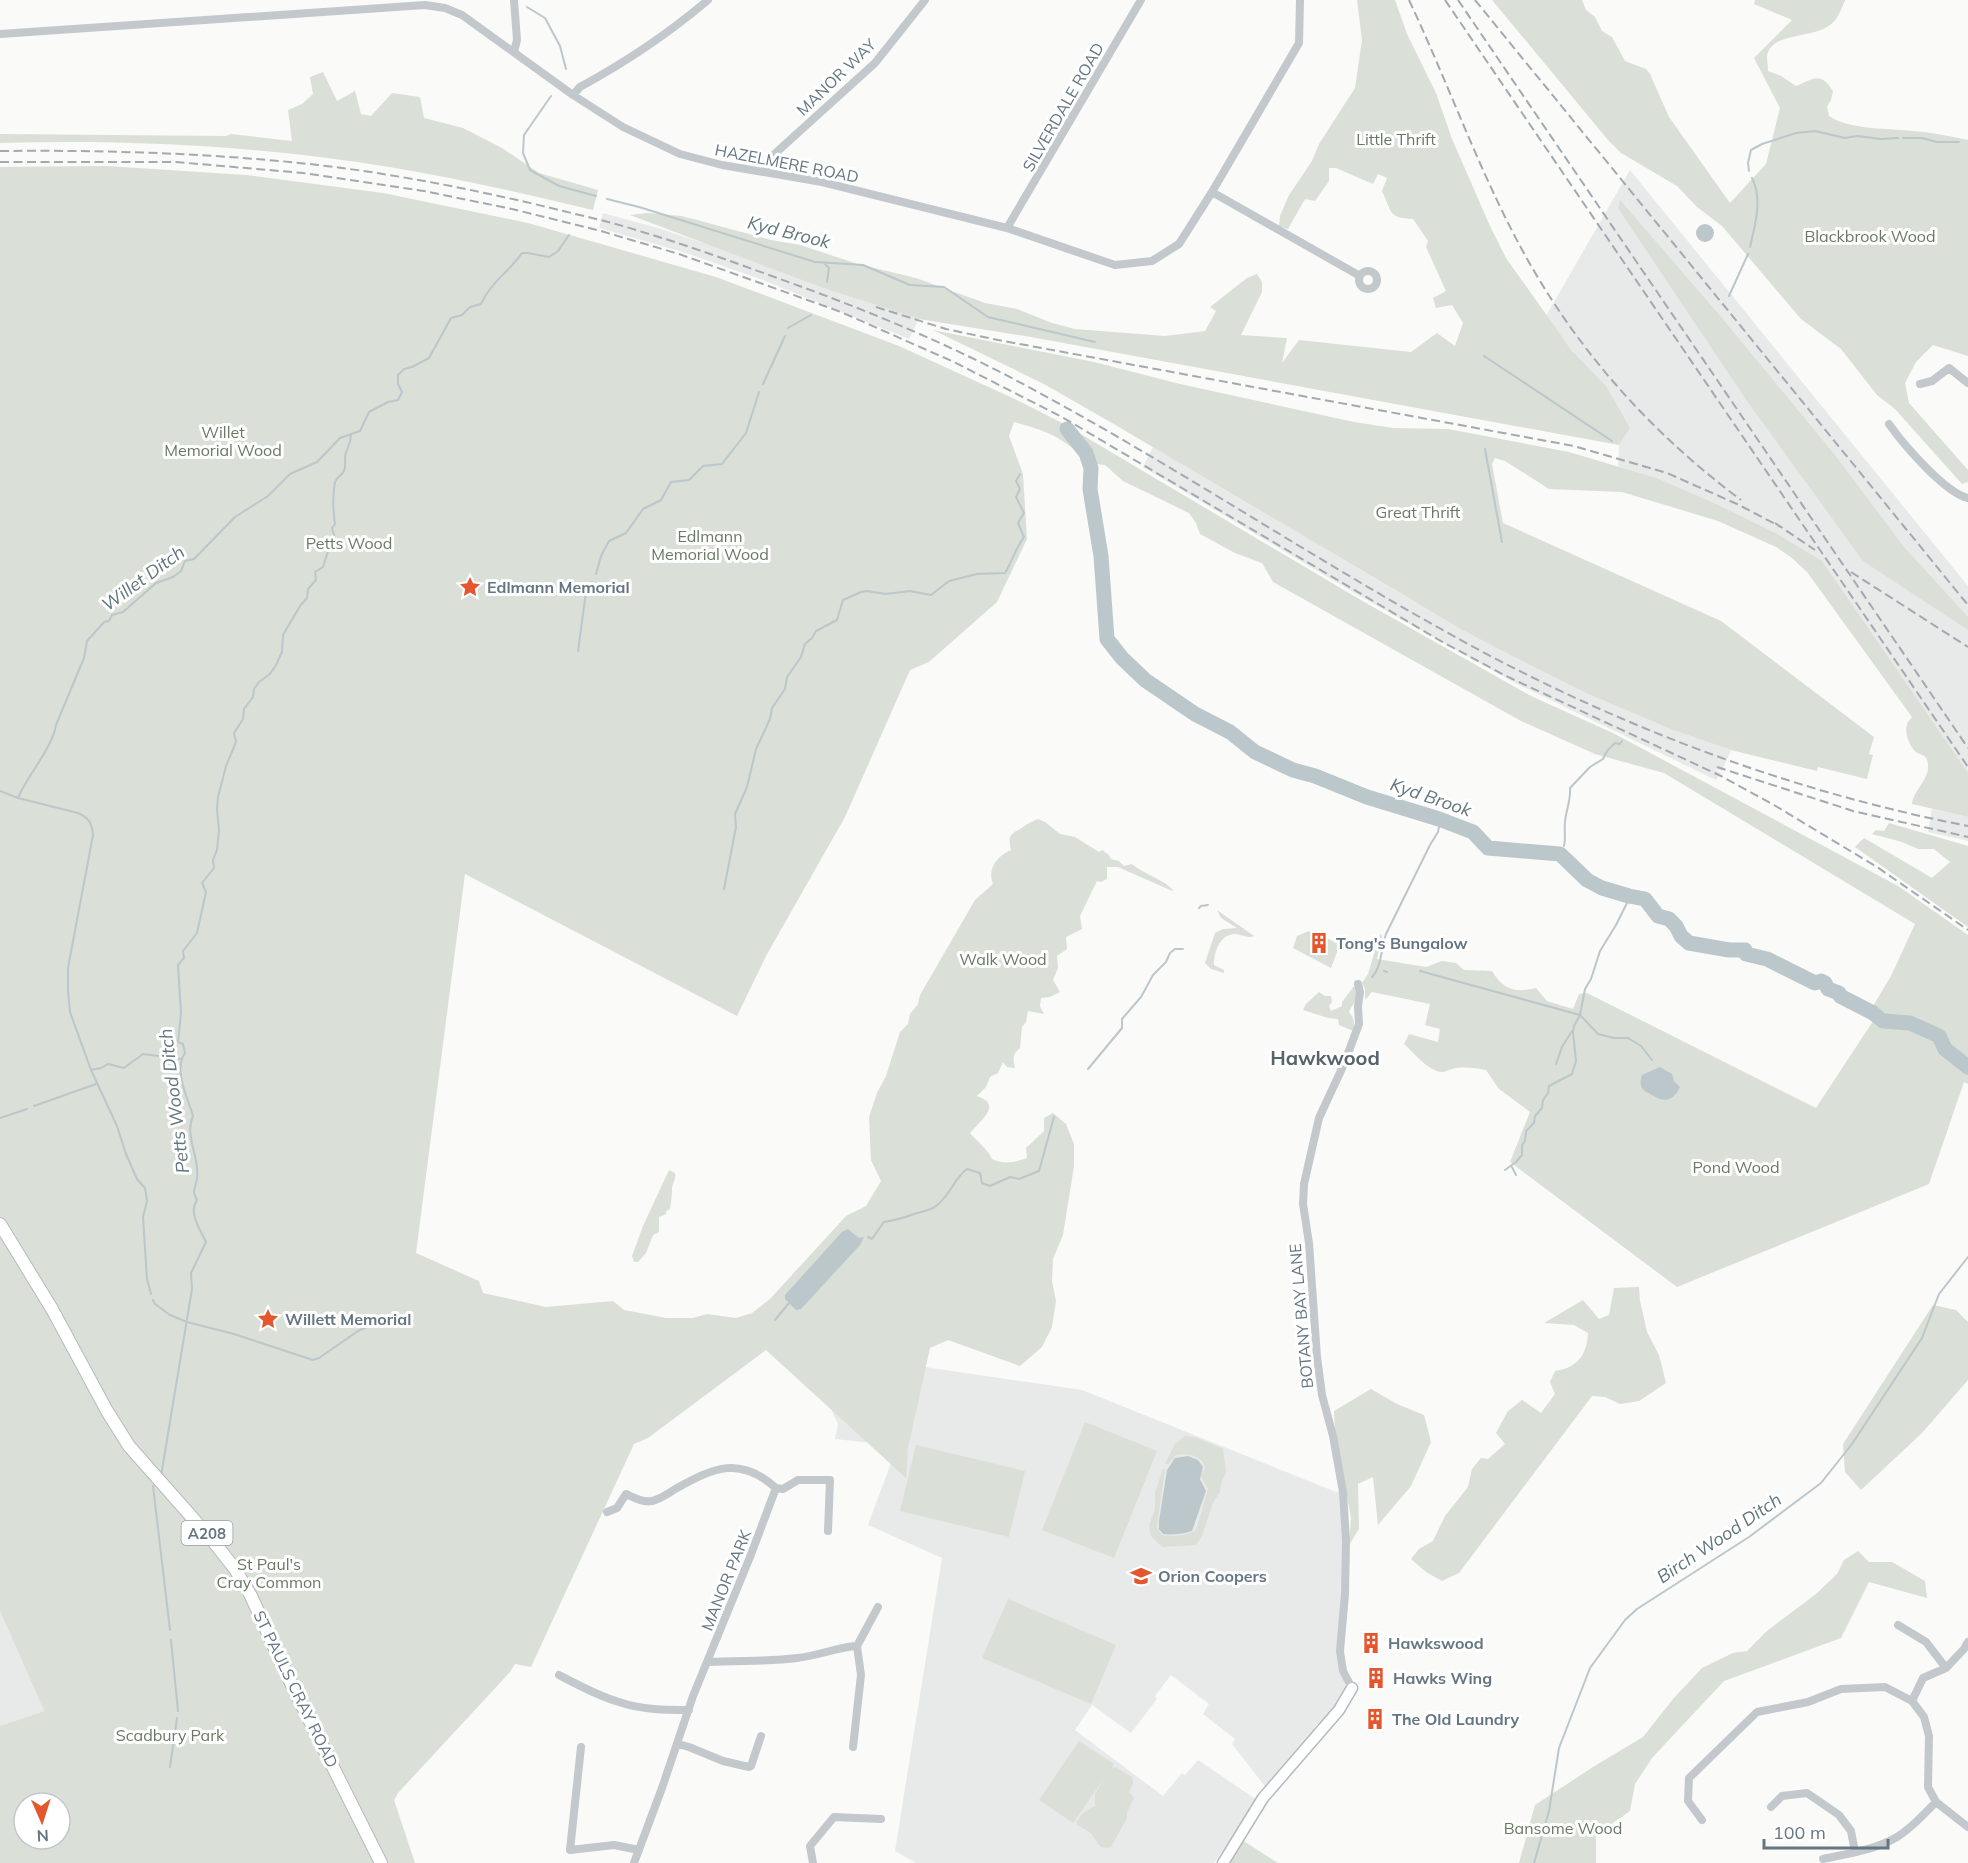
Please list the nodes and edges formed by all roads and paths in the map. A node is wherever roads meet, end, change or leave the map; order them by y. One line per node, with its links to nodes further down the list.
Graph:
1 (514, 0): 7 (street)
2 (708, 0): 8 (street)
3 (925, 0): 9 (street, MANOR WAY)
4 (1141, 0): 11 (street, SILVERDALE ROAD)
5 (1300, 0): 10 (street)
6 (0, 34): 7 (street, HAZELMERE ROAD)
7 (514, 52): 8 (street, HAZELMERE ROAD)
8 (573, 94): 9 (street, HAZELMERE ROAD)
9 (765, 171): 11 (street, HAZELMERE ROAD)
10 (1212, 192): 11 (street); 12 (street)
11 (1007, 228)
12 (1360, 276)
13 (1968, 383): 14 (street)
14 (1920, 384)
15 (1889, 424): 16 (street)
16 (1968, 498)
17 (1358, 984): 29 (street, BOTANY BAY LANE)
18 (0, 1224): 44 (main road, ST PAULS CRAY ROAD / A208)
19 (776, 1488): 20 (street); 21 (street); 26 (street, MANOR PARK)
20 (607, 1512)
21 (828, 1531)
22 (878, 1607): 25 (street)
23 (1898, 1625): 27 (street)
24 (1968, 1642): 27 (street)
25 (857, 1646): 26 (street); 35 (street)
26 (708, 1662): 31 (street, MANOR PARK)
27 (1946, 1668): 30 (street)
28 (559, 1675): 31 (street)
29 (1352, 1688): 47 (street)
30 (1912, 1701): 36 (street); 39 (street)
31 (689, 1710): 33 (street, MANOR PARK)
32 (761, 1736): 33 (street)
33 (678, 1744): 41 (street, MANOR PARK)
34 (580, 1747): 41 (street)
35 (853, 1747)
36 (1936, 1802): 40 (street); 42 (street)
37 (1771, 1807): 42 (street)
38 (881, 1820): 46 (street)
39 (1702, 1820)
40 (1968, 1827)
41 (639, 1850): 45 (street, MANOR PARK)
42 (1856, 1852): 43 (street)
43 (1823, 1859)
44 (377, 1862)
45 (634, 1863)
46 (813, 1863)
47 (1223, 1863)

